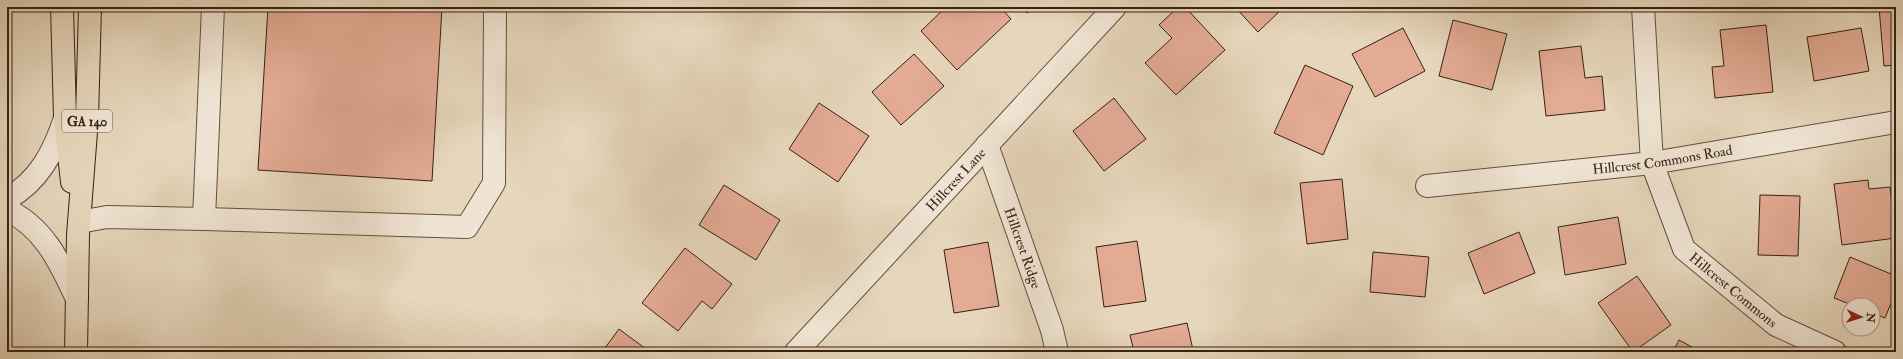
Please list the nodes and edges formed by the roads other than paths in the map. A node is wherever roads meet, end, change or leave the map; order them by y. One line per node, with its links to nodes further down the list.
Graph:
1 (62, 7): 7 (main road, GA 140)
2 (90, 7): 15 (main road, GA 140)
3 (213, 7): 14 (street)
4 (495, 7): 14 (street)
5 (1115, 7): 9 (street, Hillcrest Lane)
6 (1643, 7): 10 (street, Hillcrest Commons)
7 (65, 118): 12 (street); 15 (main road, GA 140)
8 (1896, 122): 10 (street, Hillcrest Commons Road)
9 (987, 145): 18 (street, Hillcrest Lane); 19 (street, Hillcrest Ridge)
10 (1652, 164): 11 (street, Hillcrest Commons Road); 20 (street, Hillcrest Commons)
11 (1427, 186)
12 (7, 199)
13 (7, 210): 16 (street)
14 (204, 218): 15 (street)
15 (79, 228): 16 (main road, GA 140)
16 (77, 298): 17 (main road, GA 140)
17 (76, 352)
18 (796, 352)
19 (1057, 352)
20 (1835, 352)

